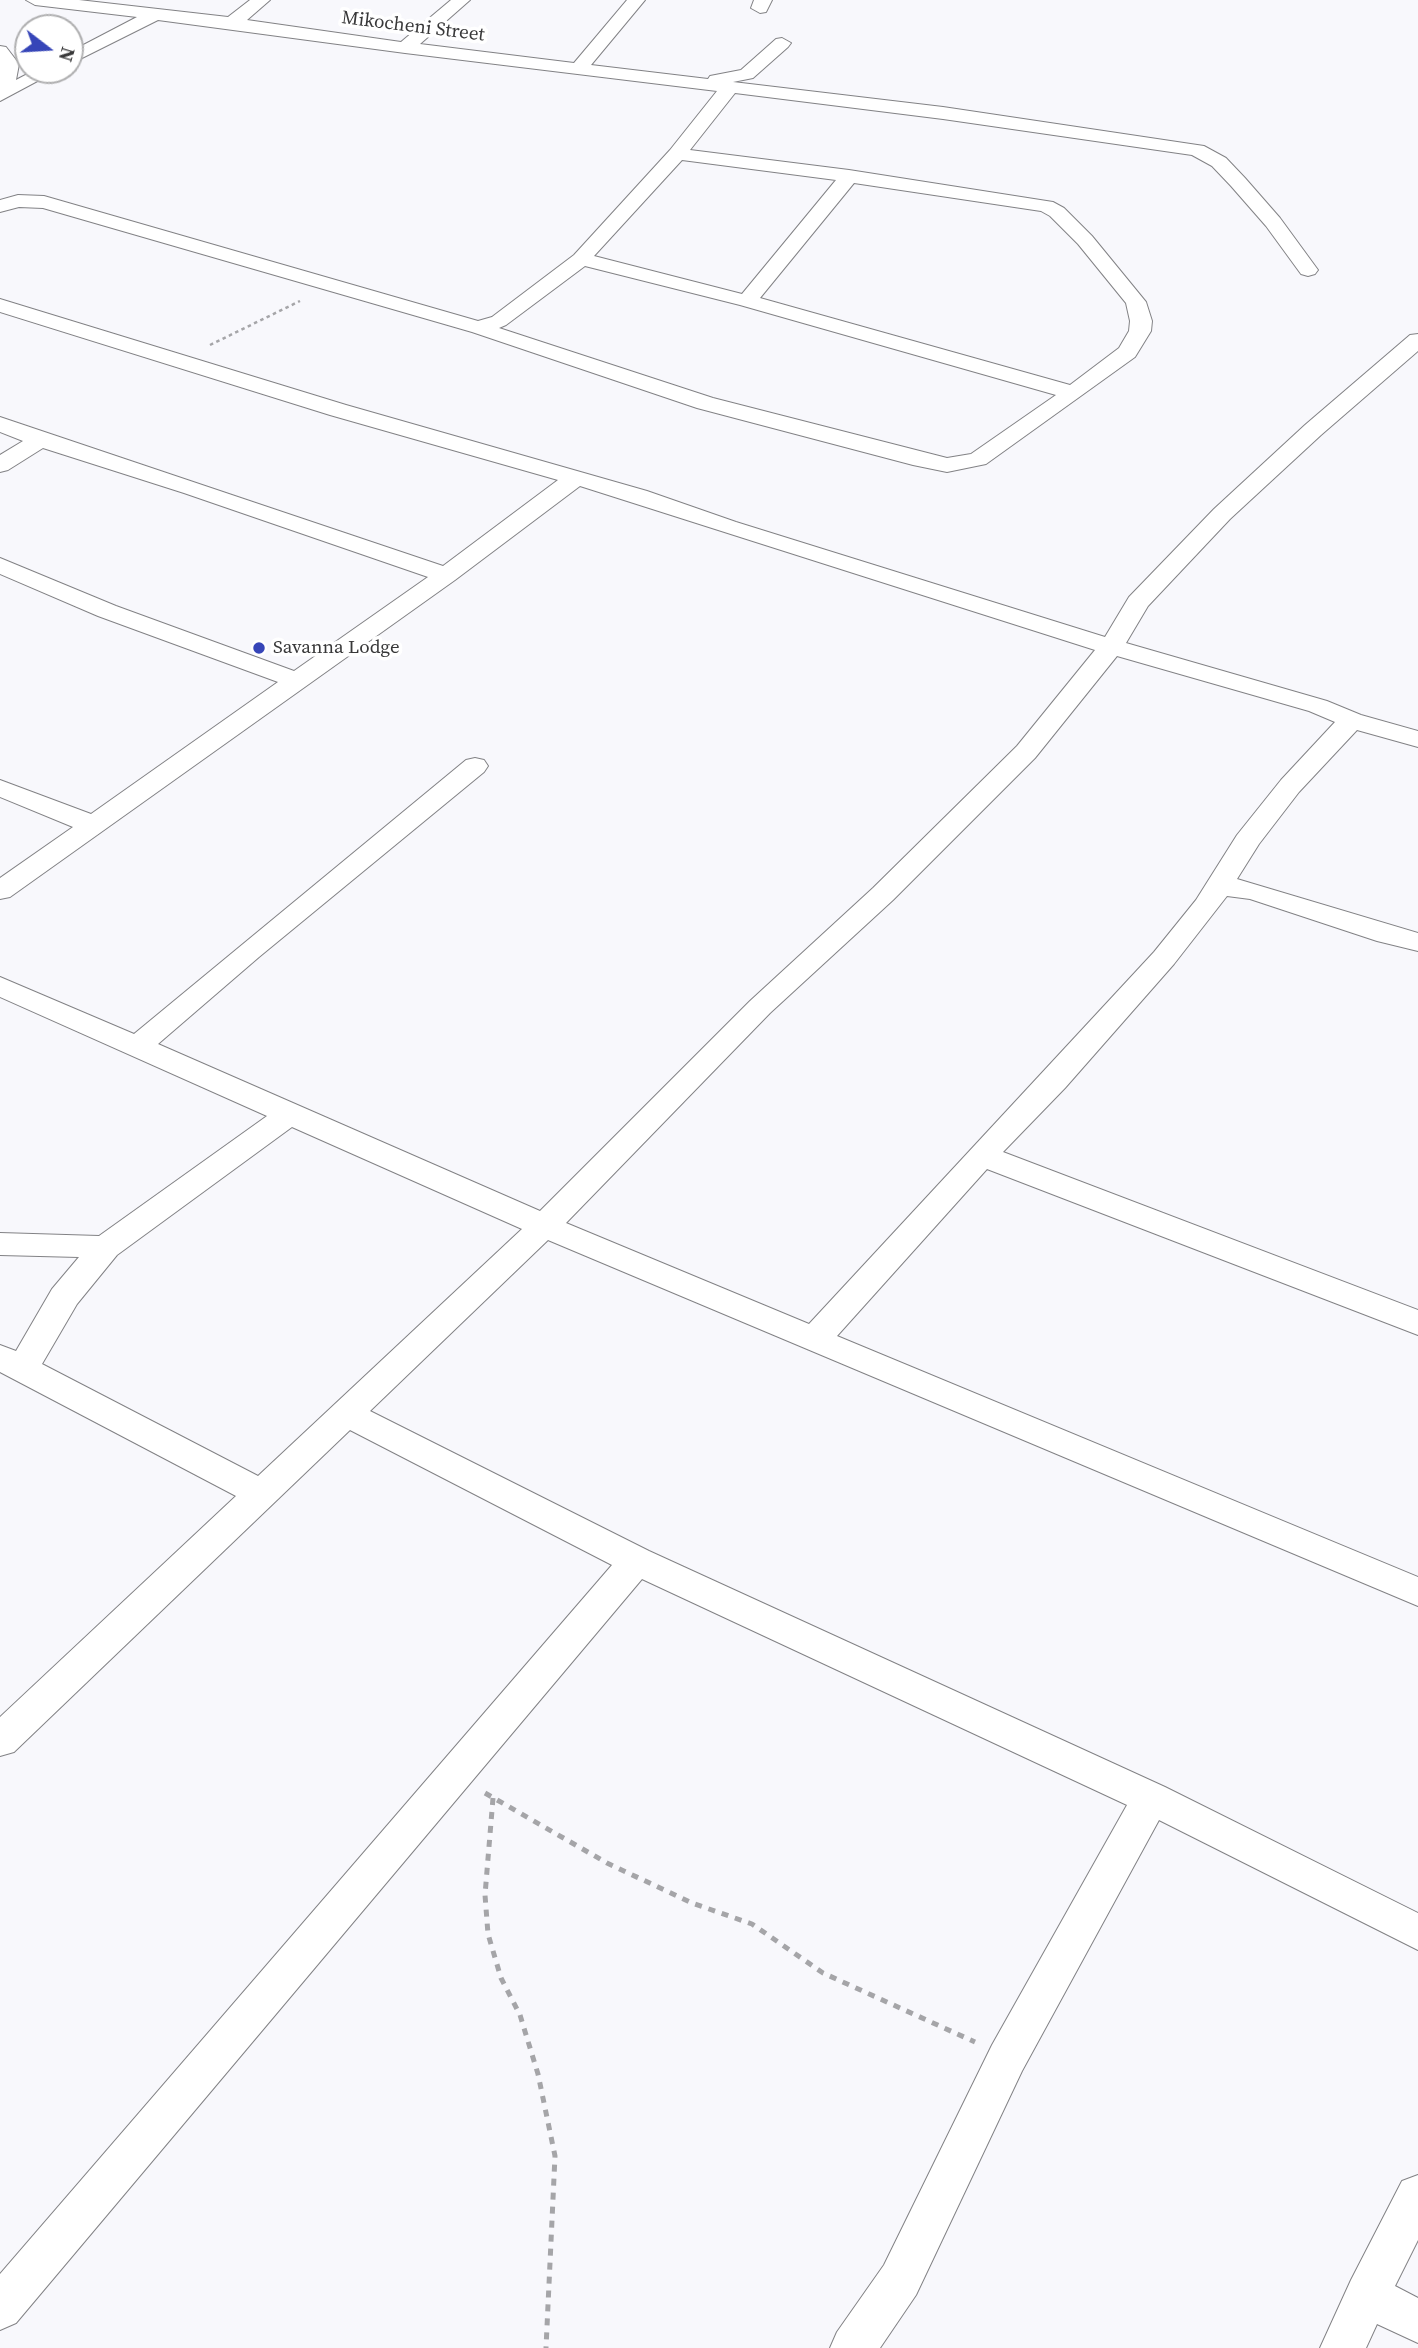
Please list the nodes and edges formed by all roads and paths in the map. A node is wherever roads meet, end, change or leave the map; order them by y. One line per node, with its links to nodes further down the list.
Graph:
1 (35, 0): 5 (street, Mikocheni Street)
2 (261, 0): 7 (street)
3 (636, 0): 12 (street)
4 (461, 1): 9 (street)
5 (63, 2): 6 (street, Mikocheni Street)
6 (154, 15): 7 (street, Mikocheni Street); 11 (street)
7 (232, 23): 9 (street, Mikocheni Street)
8 (782, 43): 13 (street)
9 (405, 48): 12 (street, Mikocheni Street)
10 (0, 51): 16 (street)
11 (84, 52)
12 (578, 69): 13 (street, Mikocheni Street)
13 (691, 82): 15 (street)
14 (22, 84): 16 (street)
15 (730, 87): 17 (street); 21 (street)
16 (3, 94)
17 (677, 154): 18 (street); 20 (street)
18 (849, 176): 23 (street); 30 (street)
19 (0, 206): 27 (street)
20 (581, 259): 23 (street); 27 (street)
21 (1308, 270)
22 (304, 300): 29 (path)
23 (747, 301): 30 (street)
24 (0, 304): 25 (street)
25 (24, 312): 26 (street); 29 (street)
26 (0, 326)
27 (479, 328): 30 (street)
28 (1418, 340): 37 (street)
29 (181, 359): 34 (street)
30 (1073, 393)
31 (0, 424): 32 (street)
32 (40, 440): 33 (street); 36 (street)
33 (0, 465)
34 (576, 478): 36 (street); 37 (street)
35 (0, 565): 38 (street)
36 (446, 575): 38 (street)
37 (1111, 647): 39 (street); 51 (street)
38 (295, 680): 43 (street)
39 (1352, 720): 40 (street); 44 (street)
40 (1418, 739)
41 (475, 766): 48 (street)
42 (0, 788): 43 (street)
43 (91, 824): 45 (street)
44 (1220, 887): 46 (street); 50 (street)
45 (0, 891)
46 (1418, 943)
47 (0, 986): 48 (street)
48 (137, 1047): 49 (street)
49 (291, 1113): 51 (street); 53 (street)
50 (982, 1155): 54 (street); 55 (street)
51 (544, 1227): 55 (street); 57 (street)
52 (0, 1244): 53 (street)
53 (106, 1247): 56 (street)
54 (1418, 1323)
55 (815, 1339): 60 (street)
56 (11, 1364): 58 (street)
57 (347, 1415): 58 (street); 59 (street)
58 (262, 1494): 61 (street)
59 (636, 1561): 62 (street); 64 (street)
60 (1418, 1592)
61 (0, 1741)
62 (455, 1773): 63 (path); 69 (street)
63 (492, 1798): 66 (path); 71 (path)
64 (1151, 1798): 65 (street); 66 (street)
65 (1418, 1933)
66 (1007, 2058): 72 (street)
67 (1418, 2195): 68 (street)
68 (1367, 2295): 70 (street); 73 (street)
69 (0, 2308)
70 (1418, 2321)
71 (546, 2348)
72 (853, 2348)
73 (1343, 2348)

